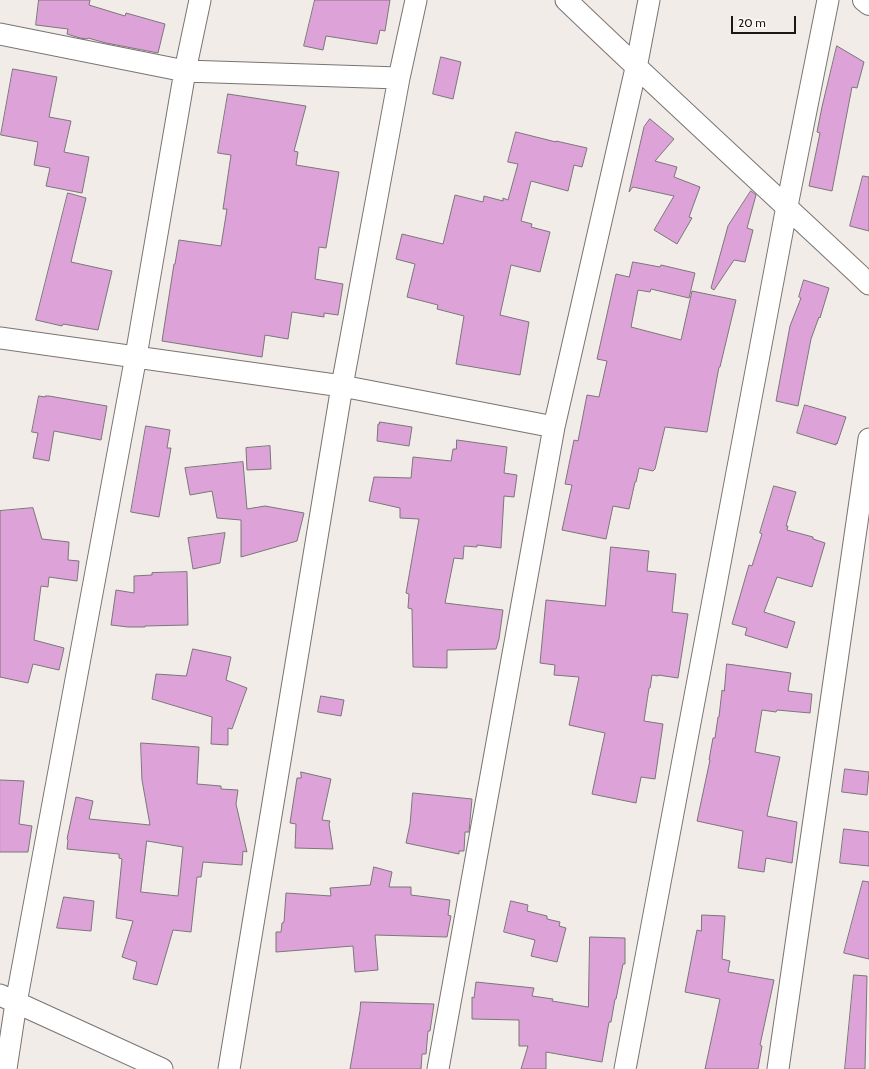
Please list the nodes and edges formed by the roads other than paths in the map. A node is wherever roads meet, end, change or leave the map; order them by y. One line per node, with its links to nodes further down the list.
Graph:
1 (200, 0): 10 (street)
2 (416, 0): 11 (street)
3 (566, 0): 9 (street)
4 (649, 0): 9 (street)
5 (828, 0): 12 (street)
6 (864, 0): 7 (main road)
7 (869, 4)
8 (0, 34): 10 (street)
9 (636, 68): 12 (street); 17 (street)
10 (185, 72): 11 (street); 15 (street)
11 (399, 78): 16 (street)
12 (787, 206): 13 (street); 24 (street)
13 (869, 284)
14 (0, 338): 15 (street)
15 (136, 356): 16 (street); 19 (street)
16 (342, 386): 17 (street); 22 (street)
17 (554, 427): 23 (street)
18 (869, 439): 25 (street)
19 (8, 999): 20 (street); 21 (street)
20 (6, 1069)
21 (162, 1069)
22 (229, 1069)
23 (438, 1069)
24 (624, 1069)
25 (778, 1069)

